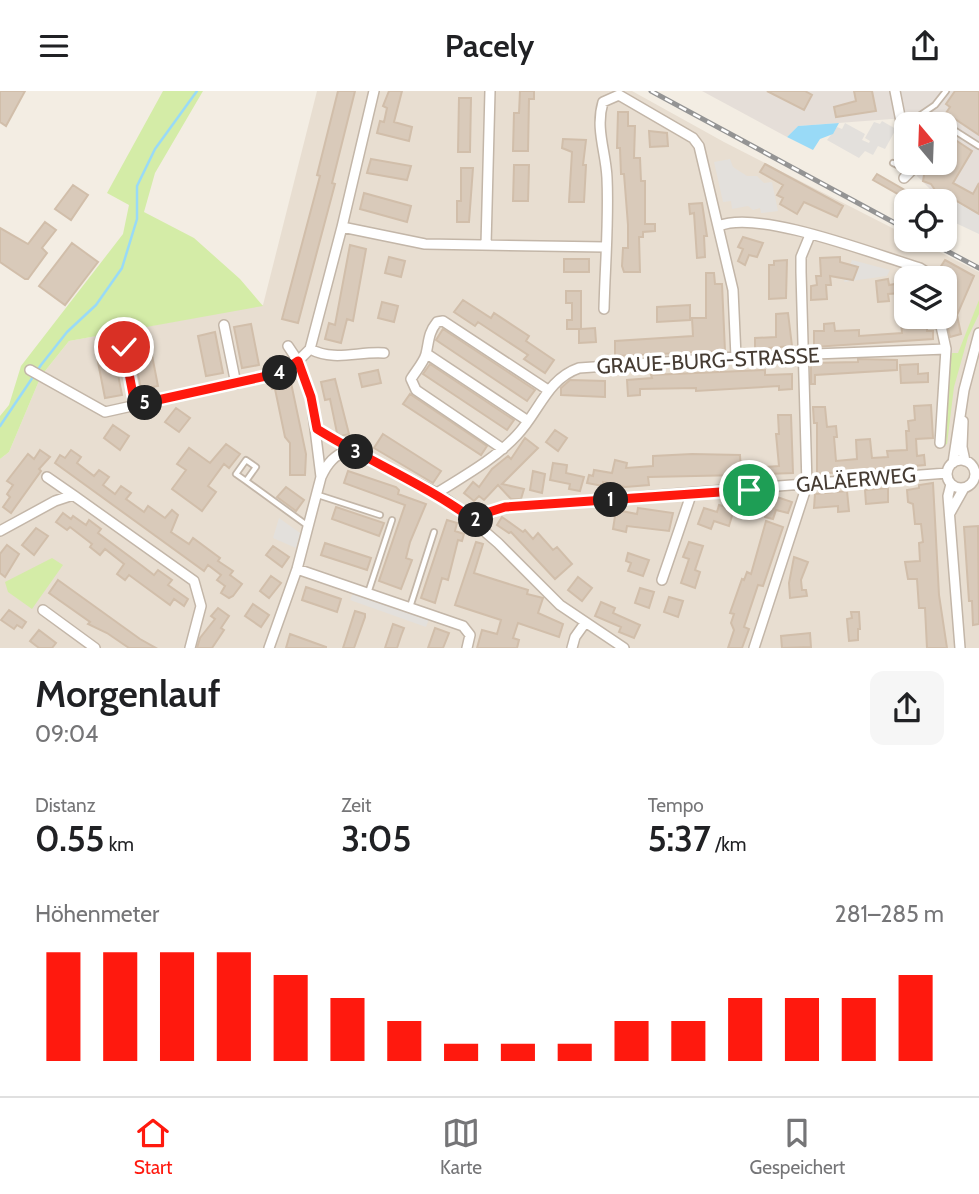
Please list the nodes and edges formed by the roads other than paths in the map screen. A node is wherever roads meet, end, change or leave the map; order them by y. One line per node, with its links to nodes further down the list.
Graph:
1 (374, 91): 10 (street)
2 (490, 91): 12 (street)
3 (895, 91): 5 (street)
4 (946, 91): 6 (lane)
5 (900, 112)
6 (924, 112)
7 (957, 132): 8 (lane)
8 (979, 146)
9 (719, 226): 11 (street); 13 (street); 26 (street)
10 (342, 227): 12 (street); 21 (street)
11 (810, 235): 14 (street); 25 (street)
12 (486, 245): 13 (street)
13 (605, 247): 15 (street)
14 (913, 266)
15 (604, 309)
16 (224, 325): 29 (street)
17 (942, 329): 22 (street)
18 (979, 333): 31 (street)
19 (288, 346): 27 (street)
20 (124, 347): 32 (street)
21 (310, 349): 23 (street); 27 (street)
22 (946, 349): 25 (street, GRAUE-BURG-STRASSE); 35 (street)
23 (384, 353)
24 (427, 354): 30 (street); 33 (street); 37 (street)
25 (802, 356): 26 (street, GRAUE-BURG-STRASSE); 46 (street)
26 (736, 358): 30 (street, GRAUE-BURG-STRASSE)
27 (298, 361): 29 (street); 34 (street)
28 (30, 370): 32 (street)
29 (236, 384): 32 (street)
30 (548, 390): 33 (street, GRAUE-BURG-STRASSE)
31 (963, 395): 38 (street); 39 (street)
32 (135, 405)
33 (528, 421): 37 (street, GRAUE-BURG-STRASSE)
34 (317, 429): 36 (street); 43 (street)
35 (940, 443)
36 (349, 449): 43 (street); 48 (street)
37 (503, 449): 48 (street, GRAUE-BURG-STRASSE)
38 (965, 461): 39 (street); 41 (street)
39 (953, 463): 40 (street)
40 (947, 473): 45 (street); 46 (street, GALÄERWEG)
41 (977, 474): 47 (street)
42 (47, 477): 49 (street)
43 (321, 477): 50 (street)
44 (246, 481): 44 (lane); 56 (lane)
45 (951, 484): 47 (street); 53 (street)
46 (807, 485): 51 (street, GALÄERWEG); 71 (street)
47 (964, 488): 53 (street)
48 (437, 493): 55 (street)
49 (73, 495): 57 (street); 66 (street)
50 (318, 495): 52 (lane); 56 (street)
51 (691, 495): 55 (street, GALÄERWEG); 60 (street)
52 (380, 515)
53 (950, 515): 72 (street)
54 (392, 520): 61 (lane)
55 (474, 520): 64 (street)
56 (308, 527): 59 (street)
57 (0, 531)
58 (433, 532): 62 (lane)
59 (297, 569): 61 (street); 67 (street)
60 (662, 580)
61 (368, 593): 62 (street)
62 (409, 608): 68 (street)
63 (43, 610): 65 (street)
64 (585, 623): 69 (street); 70 (street)
65 (95, 648)
66 (190, 648)
67 (269, 648)
68 (467, 648)
69 (572, 648)
70 (624, 648)
71 (754, 648)
72 (960, 648)

